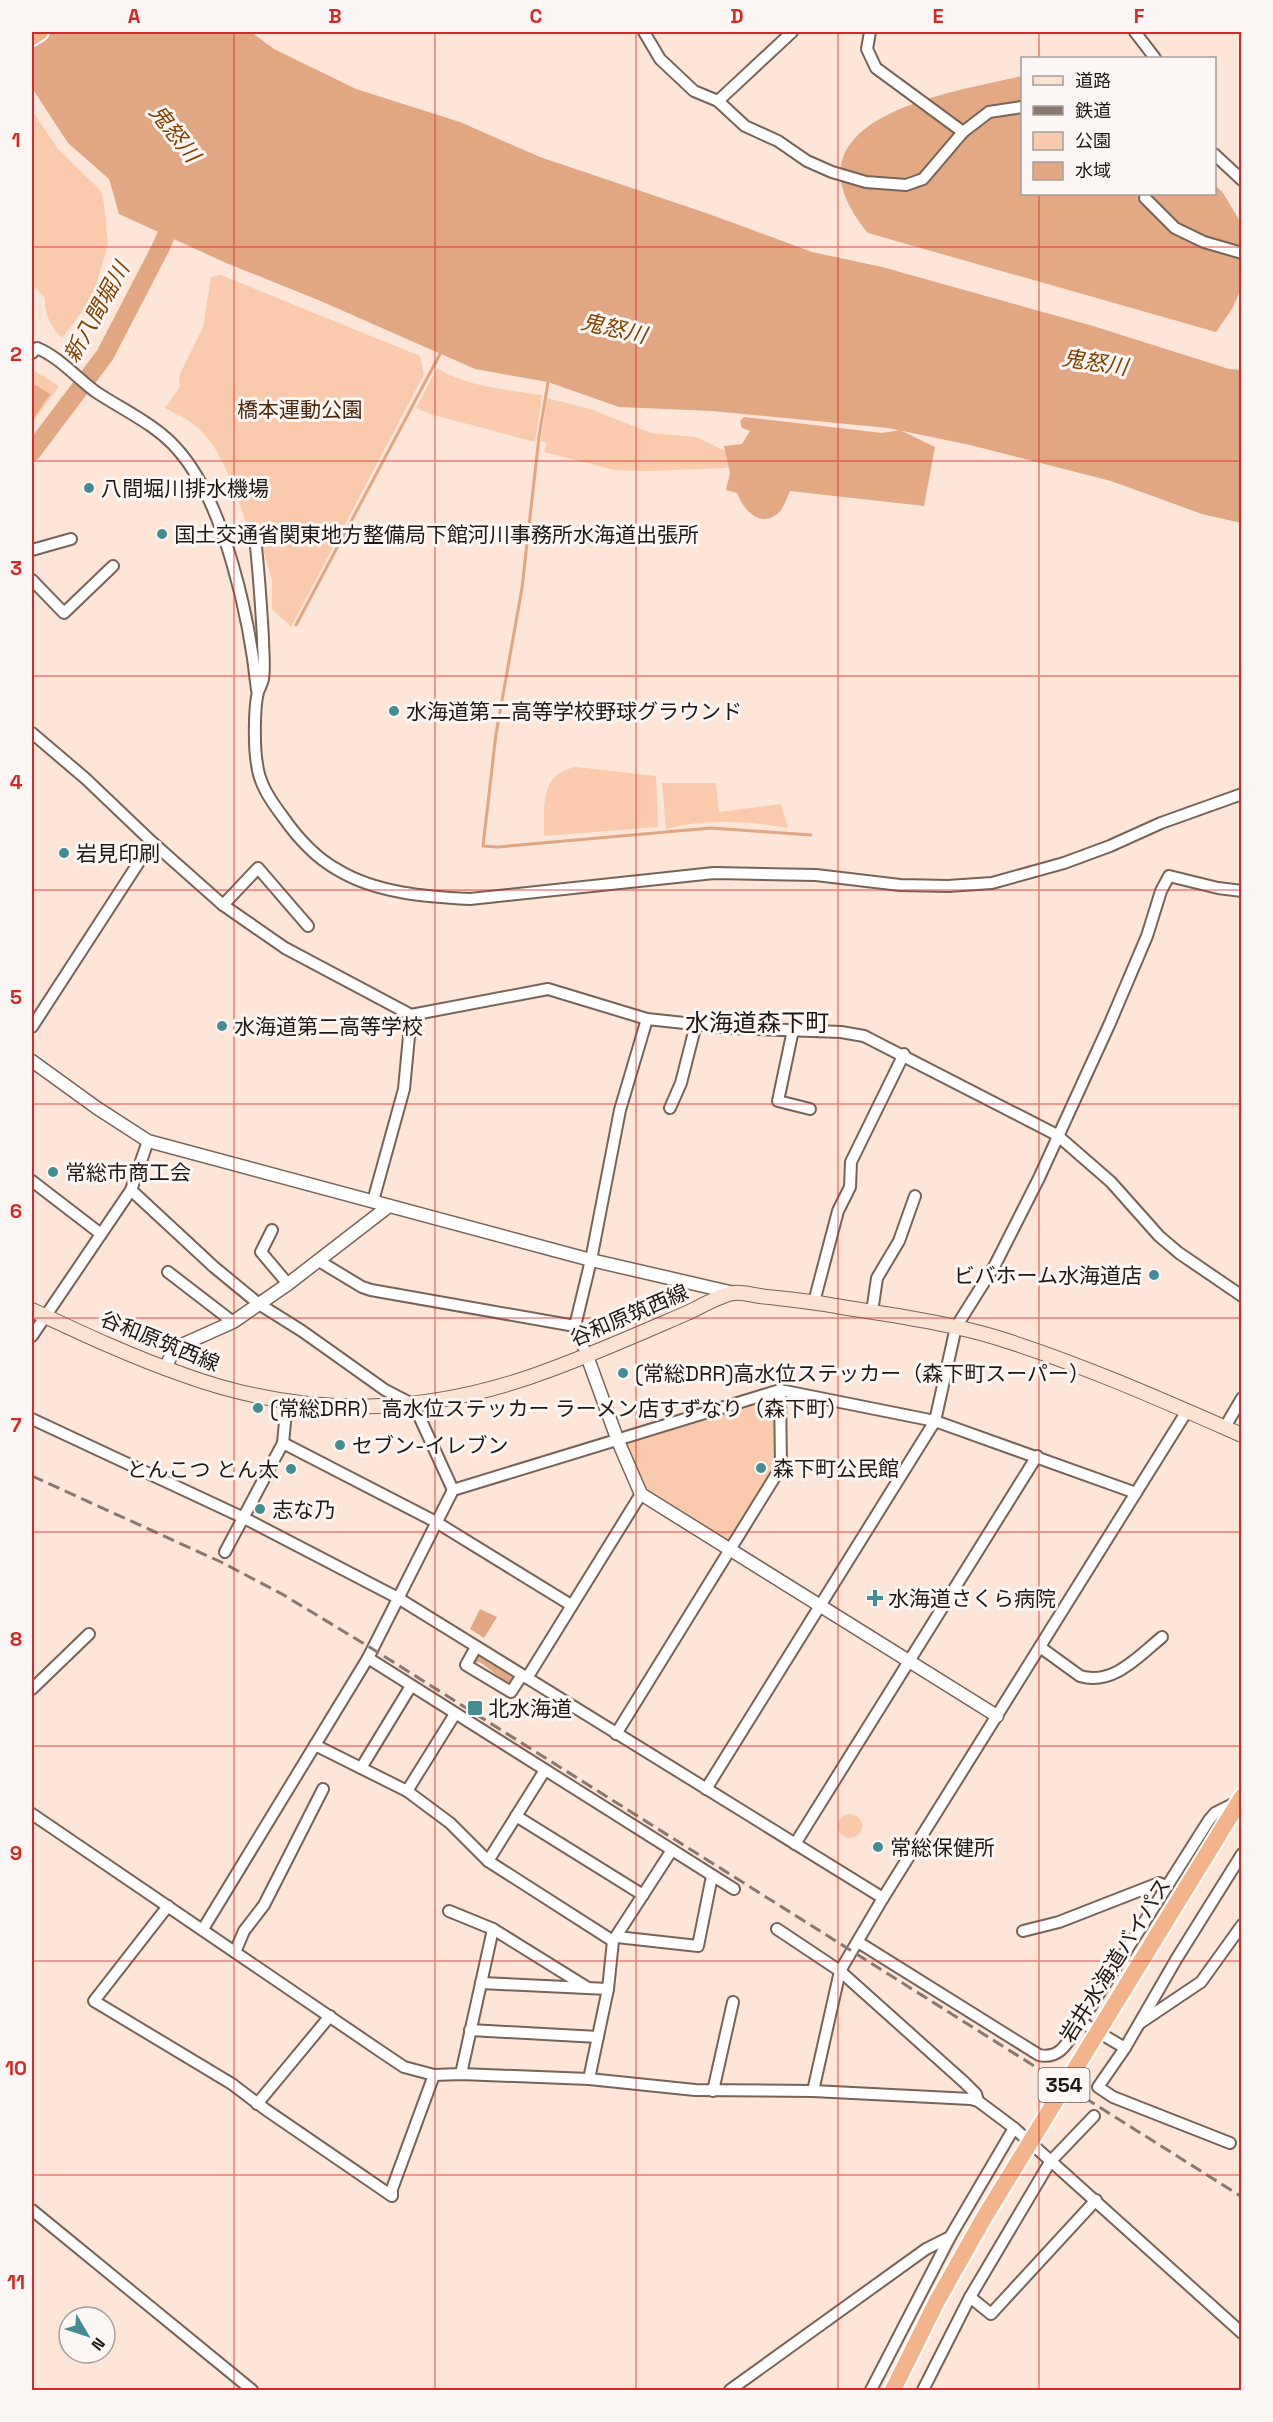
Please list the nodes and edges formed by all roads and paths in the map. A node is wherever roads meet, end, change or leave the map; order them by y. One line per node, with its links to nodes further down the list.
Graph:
1 (40, 32): 6 (highway)
2 (644, 32): 8 (street)
3 (792, 32): 8 (street)
4 (870, 32): 10 (street)
5 (1135, 32): 7 (street)
6 (32, 37)
7 (1154, 57)
8 (718, 101): 10 (street)
9 (1021, 107): 10 (street)
10 (963, 132)
11 (1216, 155): 12 (street)
12 (1242, 180)
13 (1145, 195): 14 (street)
14 (1242, 253)
15 (32, 353): 21 (street)
16 (255, 538): 21 (street)
17 (72, 539): 18 (street)
18 (32, 550)
19 (113, 566): 20 (street)
20 (32, 580)
21 (258, 694): 23 (street)
22 (32, 733): 24 (street)
23 (1242, 794)
24 (152, 842): 26 (street); 31 (street)
25 (1242, 891): 37 (street)
26 (223, 905): 27 (street); 28 (street)
27 (308, 926)
28 (411, 1015): 29 (street); 42 (street)
29 (647, 1019): 30 (street); 46 (street)
30 (696, 1024): 32 (street); 35 (street)
31 (32, 1027)
32 (793, 1030): 33 (street); 36 (street)
33 (904, 1054): 37 (street); 52 (street)
34 (32, 1061): 38 (street)
35 (670, 1108)
36 (810, 1109)
37 (1058, 1135): 51 (street); 58 (street)
38 (148, 1141): 40 (street); 42 (street)
39 (32, 1181): 45 (street)
40 (131, 1190): 45 (street); 53 (street)
41 (915, 1196): 55 (street)
42 (373, 1202): 43 (street)
43 (389, 1206): 46 (street); 47 (street)
44 (272, 1230): 49 (street)
45 (101, 1234): 54 (street)
46 (591, 1260): 50 (street); 57 (street)
47 (319, 1261): 49 (street); 57 (street)
48 (168, 1272): 56 (street)
49 (288, 1284): 53 (street)
50 (734, 1293): 52 (main road, 谷和原筑西線); 60 (main road, 谷和原筑西線)
51 (1242, 1296)
52 (814, 1302): 55 (main road, 谷和原筑西線)
53 (259, 1304): 56 (street); 65 (street)
54 (38, 1312): 59 (street); 61 (main road, 谷和原筑西線)
55 (872, 1312): 58 (main road, 谷和原筑西線)
56 (233, 1322): 61 (street)
57 (575, 1326): 60 (street)
58 (956, 1327): 66 (main road, 谷和原筑西線); 68 (street)
59 (32, 1336)
60 (587, 1356): 65 (main road, 谷和原筑西線); 71 (street)
61 (165, 1368): 64 (main road, 谷和原筑西線)
62 (780, 1390): 68 (street); 71 (street); 79 (street)
63 (1242, 1398): 69 (street)
64 (287, 1401): 65 (main road, 谷和原筑西線); 72 (street)
65 (414, 1405): 74 (street)
66 (1187, 1411): 69 (main road, 谷和原筑西線); 75 (street)
67 (32, 1419): 77 (street)
68 (935, 1420): 73 (street); 83 (street)
69 (1225, 1427): 70 (main road, 谷和原筑西線)
70 (1242, 1435)
71 (618, 1441): 74 (street); 76 (street)
72 (283, 1443): 77 (street); 78 (street)
73 (1037, 1456): 75 (street); 89 (street)
74 (453, 1490): 78 (street)
75 (1136, 1493): 87 (street)
76 (641, 1494): 79 (street); 82 (street)
77 (243, 1518): 80 (street); 81 (street)
78 (436, 1522): 81 (street); 82 (street)
79 (729, 1550): 83 (street); 95 (street)
80 (225, 1552)
81 (398, 1598): 86 (street); 88 (street)
82 (571, 1605): 90 (street)
83 (820, 1606): 89 (street); 100 (street)
84 (89, 1634): 92 (street)
85 (1162, 1637): 87 (street)
86 (476, 1647): 90 (street); 90 (street)
87 (1040, 1647): 94 (street)
88 (368, 1658): 91 (street); 96 (street)
89 (909, 1660): 94 (street); 105 (street)
90 (525, 1677): 95 (street)
91 (411, 1686): 93 (street); 97 (street)
92 (32, 1689)
93 (455, 1714): 98 (street); 101 (street)
94 (997, 1716): 113 (street)
95 (616, 1734): 100 (street)
96 (315, 1744): 97 (street); 117 (street)
97 (361, 1768): 101 (street)
98 (545, 1770): 104 (street); 106 (street)
99 (323, 1789): 123 (street)
100 (706, 1789): 105 (street)
101 (407, 1791): 108 (street)
102 (1241, 1800): 110 (street); 151 (highway, 岩井水海道バイパス / 354, bridge)
103 (32, 1814): 114 (street)
104 (516, 1816): 108 (street); 112 (street)
105 (795, 1844): 113 (street)
106 (672, 1850): 109 (street); 112 (street)
107 (1242, 1854): 131 (street)
108 (488, 1860): 121 (street)
109 (712, 1876): 111 (street); 121 (street)
110 (1166, 1886): 120 (street); 130 (street)
111 (734, 1888)
112 (643, 1895): 121 (street)
113 (883, 1898): 122 (street)
114 (168, 1906): 117 (street); 141 (street)
115 (449, 1911): 118 (street)
116 (1242, 1924): 131 (street)
117 (202, 1929): 123 (street)
118 (493, 1929): 125 (street); 126 (street)
119 (777, 1929): 124 (street)
120 (1023, 1931)
121 (615, 1939): 127 (street)
122 (858, 1942): 124 (street); 130 (street)
123 (235, 1952): 129 (street)
124 (840, 1971): 139 (street); 140 (street)
125 (481, 1983): 126 (street); 132 (street)
126 (588, 1988): 127 (street)
127 (608, 1989): 133 (street)
128 (733, 2002): 138 (street)
129 (330, 2016): 136 (street); 141 (street)
130 (1081, 2022): 134 (street)
131 (1138, 2024): 134 (street)
132 (470, 2030): 133 (street); 135 (street)
133 (598, 2037): 137 (street)
134 (1125, 2048): 144 (street)
135 (461, 2074): 136 (street); 137 (street)
136 (434, 2075): 141 (street)
137 (589, 2079): 138 (street)
138 (712, 2091): 139 (street)
139 (813, 2091): 140 (street)
140 (978, 2101): 143 (street)
141 (257, 2104)
142 (1094, 2116): 145 (street)
143 (1014, 2128): 145 (street); 148 (street)
144 (1230, 2143)
145 (1050, 2162): 146 (street); 149 (street)
146 (1096, 2200): 149 (street); 150 (street)
147 (32, 2210): 152 (street)
148 (950, 2237): 153 (street); 154 (street)
149 (970, 2297): 157 (street)
150 (1242, 2333)
151 (917, 2338): 155 (highway, 岩井水海道バイパス / 354); 156 (highway, 岩井水海道バイパス / 354)
152 (252, 2391)
153 (730, 2391)
154 (871, 2391)
155 (888, 2391)
156 (893, 2391)
157 (922, 2391)

